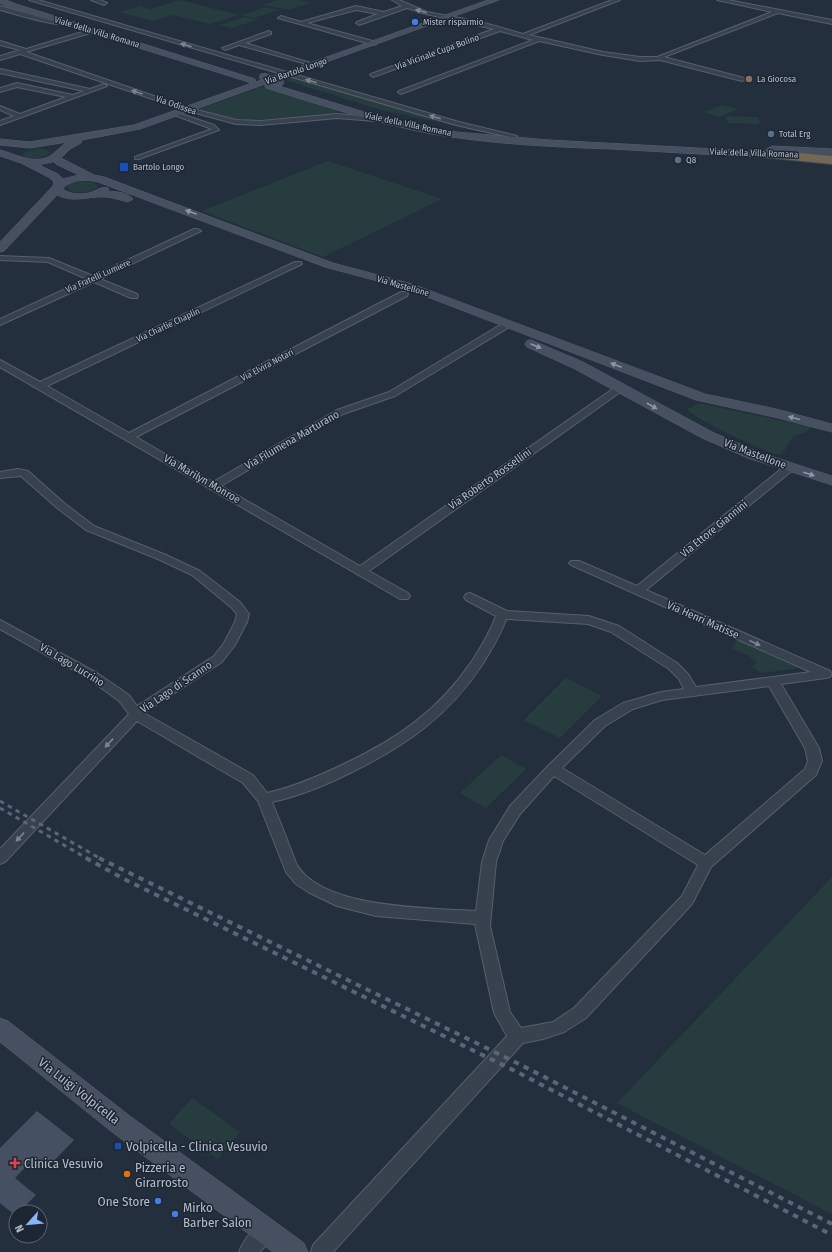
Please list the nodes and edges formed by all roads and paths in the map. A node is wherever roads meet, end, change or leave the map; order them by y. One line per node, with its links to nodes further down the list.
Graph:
1 (16, 0): 11 (street, Viale della Villa Romana)
2 (32, 0): 14 (street, Viale della Villa Romana)
3 (94, 0): 9 (street)
4 (395, 0): 10 (street, Via Vicinale Cupa Bolino)
5 (495, 0): 15 (street, Via Bartolo Longo)
6 (617, 0): 23 (street)
7 (720, 0): 12 (street)
8 (1, 3): 21 (street, Viale della Villa Romana)
9 (104, 3)
10 (407, 6): 13 (street); 15 (street, Via Vicinale Cupa Bolino, one-way to 10)
11 (47, 10): 14 (street); 52 (street, Viale della Villa Romana, bridge)
12 (779, 11): 17 (street); 31 (street, Via Vicinale Cupa Bolino)
13 (384, 14): 18 (street); 19 (street)
14 (84, 16): 34 (street, Viale della Villa Romana, one-way to 14)
15 (448, 17): 20 (street, Via Vicinale Cupa Bolino); 27 (street, Via Bartolo Longo)
16 (280, 18): 18 (street)
17 (832, 22)
18 (302, 23): 27 (street)
19 (359, 23)
20 (500, 29): 23 (street, Via Vicinale Cupa Bolino); 36 (street, Via Vicinale Cupa Bolino)
21 (92, 30): 29 (street); 47 (street, Viale della Villa Romana)
22 (269, 33): 26 (street)
23 (524, 35): 24 (street, Via Vicinale Cupa Bolino)
24 (542, 40): 31 (street, Via Vicinale Cupa Bolino); 42 (street); 43 (street)
25 (0, 43): 29 (street, Via Odissea)
26 (239, 43): 28 (street); 32 (street)
27 (374, 43): 32 (street, Via Bartolo Longo)
28 (225, 48)
29 (23, 51): 30 (street); 46 (street, Via Odissea, one-way to 29)
30 (0, 58)
31 (660, 58): 38 (street, Via Vicinale Cupa Bolino)
32 (312, 65): 34 (street, Via Bartolo Longo)
33 (0, 71): 35 (street)
34 (288, 74): 46 (street, Via Bartolo Longo); 52 (street, Viale della Villa Romana, one-way to 34)
35 (15, 75): 37 (street); 41 (street)
36 (373, 75)
37 (0, 79)
38 (742, 79)
39 (104, 86): 41 (street)
40 (0, 90): 44 (street)
41 (91, 91): 44 (street)
42 (409, 91)
43 (401, 92)
44 (73, 97): 49 (street)
45 (0, 108): 49 (street)
46 (187, 109): 47 (street, Via Odissea); 48 (street, Via Bartolo Longo)
47 (340, 112): 58 (street, Viale della Villa Romana)
48 (174, 114): 51 (street, Via Bartolo Longo); 61 (street)
49 (21, 116): 50 (street)
50 (0, 123)
51 (96, 136): 54 (street, Via Bartolo Longo); 57 (street, Via Bartolo Longo)
52 (514, 136): 55 (street, Viale della Villa Romana)
53 (0, 142): 54 (street)
54 (30, 146): 57 (street); 60 (street)
55 (832, 152)
56 (0, 153): 60 (street)
57 (58, 153): 63 (street, Via Bartolo Longo); 64 (street)
58 (767, 154): 59 (street, Viale della Villa Romana); 62 (highway)
59 (832, 157)
60 (14, 158): 63 (street)
61 (137, 158)
62 (832, 160)
63 (24, 162): 65 (street)
64 (100, 179): 65 (street); 66 (street); 77 (street, Via Mastellone, one-way to 64)
65 (58, 187): 67 (street); 68 (street)
66 (94, 194): 67 (street, Via Mastellone); 72 (street, Via Mastellone)
67 (81, 196): 68 (street)
68 (37, 209): 70 (street)
69 (197, 231): 73 (street, Via Fratelli Lumiere)
70 (0, 249)
71 (0, 258): 73 (street)
72 (298, 264): 74 (street, Via Mastellone); 79 (street, Via Charlie Chaplin)
73 (93, 278): 75 (street); 76 (street, Via Fratelli Lumiere)
74 (404, 294): 77 (street, Via Mastellone); 84 (street, Via Elvira Notari)
75 (134, 296)
76 (0, 322)
77 (504, 327): 80 (street, Via Mastellone, one-way to 80); 81 (street, Via Mastellone, one-way to 77); 88 (street, Via Filumena Marturano)
78 (0, 363): 79 (street, Via Marilyn Monroe)
79 (39, 386): 84 (street, Via Marilyn Monroe)
80 (620, 388): 82 (street, Via Mastellone, one-way to 82); 90 (street, Via Roberto Rossellini)
81 (701, 397): 82 (street, Via Mastellone); 83 (street, Via Mastellone, one-way to 81)
82 (680, 422): 85 (street, Via Mastellone)
83 (832, 428)
84 (129, 437): 88 (street, Via Marilyn Monroe)
85 (790, 468): 87 (street, Via Mastellone, one-way to 87); 91 (street, Via Ettore Giannini)
86 (0, 475): 99 (street, Via Lago di Scanno)
87 (832, 482)
88 (213, 486): 90 (street, Via Marilyn Monroe)
89 (575, 563): 91 (street, Via Henri Matisse)
90 (361, 571): 92 (street, Via Marilyn Monroe)
91 (638, 591): 96 (street, Via Henri Matisse, one-way to 96)
92 (404, 596)
93 (470, 597): 94 (street)
94 (502, 614): 98 (street); 101 (street)
95 (0, 624): 99 (street, Via Lago Lucrino)
96 (829, 675): 97 (street)
97 (772, 680): 98 (street); 103 (street)
98 (692, 692): 100 (street)
99 (136, 714): 101 (street, Via Lago Lucrino); 102 (street, Via Lago di Scanno, one-way to 102)
100 (553, 769): 103 (street); 104 (street)
101 (264, 800): 104 (street, Via Lago Lucrino)
102 (0, 858)
103 (706, 863): 106 (street)
104 (482, 918): 106 (street)
105 (0, 1028): 107 (street, Via Luigi Volpicella)
106 (518, 1036): 110 (street)
107 (265, 1231): 108 (street); 109 (street, Via Luigi Volpicella)
108 (248, 1252)
109 (295, 1252)
110 (320, 1252)

